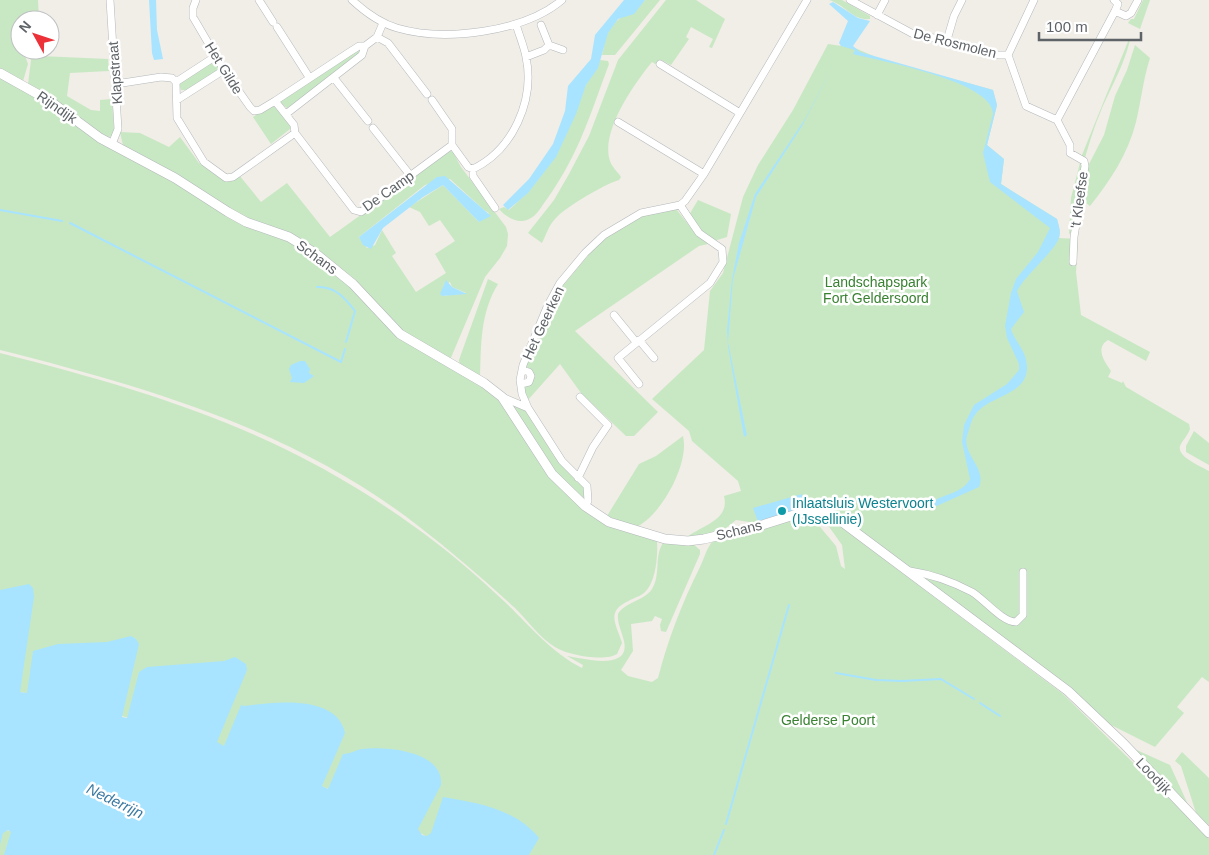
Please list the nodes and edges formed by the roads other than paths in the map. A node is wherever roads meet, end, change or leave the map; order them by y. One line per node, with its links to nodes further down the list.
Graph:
1 (110, 0): 33 (street, Klapstraat)
2 (196, 0): 25 (street, Het Gilde)
3 (259, 0): 30 (street)
4 (352, 0): 16 (street)
5 (562, 0): 17 (street)
6 (807, 0): 36 (street)
7 (850, 0): 13 (street, De Rosmolen)
8 (885, 0): 15 (street)
9 (962, 0): 20 (street)
10 (1034, 0): 24 (street, De Rosmolen)
11 (1114, 0): 14 (street)
12 (1138, 0): 14 (street)
13 (858, 2): 15 (street, De Rosmolen)
14 (1114, 11): 38 (street)
15 (877, 15): 20 (street, De Rosmolen)
16 (383, 23): 17 (street); 19 (street)
17 (516, 24): 26 (street)
18 (541, 25): 21 (street)
19 (377, 38): 22 (street, Het Gilde); 44 (street)
20 (947, 40): 24 (street, De Rosmolen)
21 (549, 45): 23 (street); 26 (street)
22 (366, 46): 30 (street, Het Gilde); 31 (street, Het Gilde)
23 (563, 50)
24 (1008, 55): 38 (street)
25 (216, 56): 28 (street, Het Gilde); 32 (street)
26 (526, 57): 45 (street)
27 (660, 64): 36 (street)
28 (224, 70): 34 (street); 35 (street, Het Gilde)
29 (0, 73): 43 (street, Rijndijk)
30 (309, 77): 35 (street, Het Gilde)
31 (334, 78): 37 (street, Het Gilde); 39 (street)
32 (176, 82): 33 (street); 34 (street)
33 (116, 84): 43 (street, Klapstraat)
34 (177, 100): 42 (street)
35 (275, 101): 37 (street)
36 (740, 113): 46 (street)
37 (286, 114): 42 (street, De Camp)
38 (1057, 120): 50 (street, 't Kleefse)
39 (368, 121)
40 (618, 122): 46 (street)
41 (373, 128): 47 (street)
42 (295, 133): 47 (street, De Camp)
43 (112, 144): 56 (street, Schans)
44 (452, 145): 45 (street); 47 (street, De Camp)
45 (473, 169): 49 (street)
46 (704, 174): 48 (street)
47 (410, 175)
48 (680, 205): 52 (street); 57 (street, Het Geerken)
49 (495, 208)
50 (1074, 262)
51 (614, 315): 52 (street)
52 (638, 341): 53 (street); 54 (street)
53 (654, 358)
54 (639, 384)
55 (580, 396): 58 (street)
56 (502, 398): 57 (street, Schans); 59 (street, Schans)
57 (528, 408): 58 (street)
58 (578, 478): 59 (street)
59 (585, 506): 60 (street, Schans)
60 (910, 571): 61 (street, Schans); 62 (street, Schans)
61 (1023, 572)
62 (1098, 719): 63 (street, Loodijk)
63 (1209, 833)

